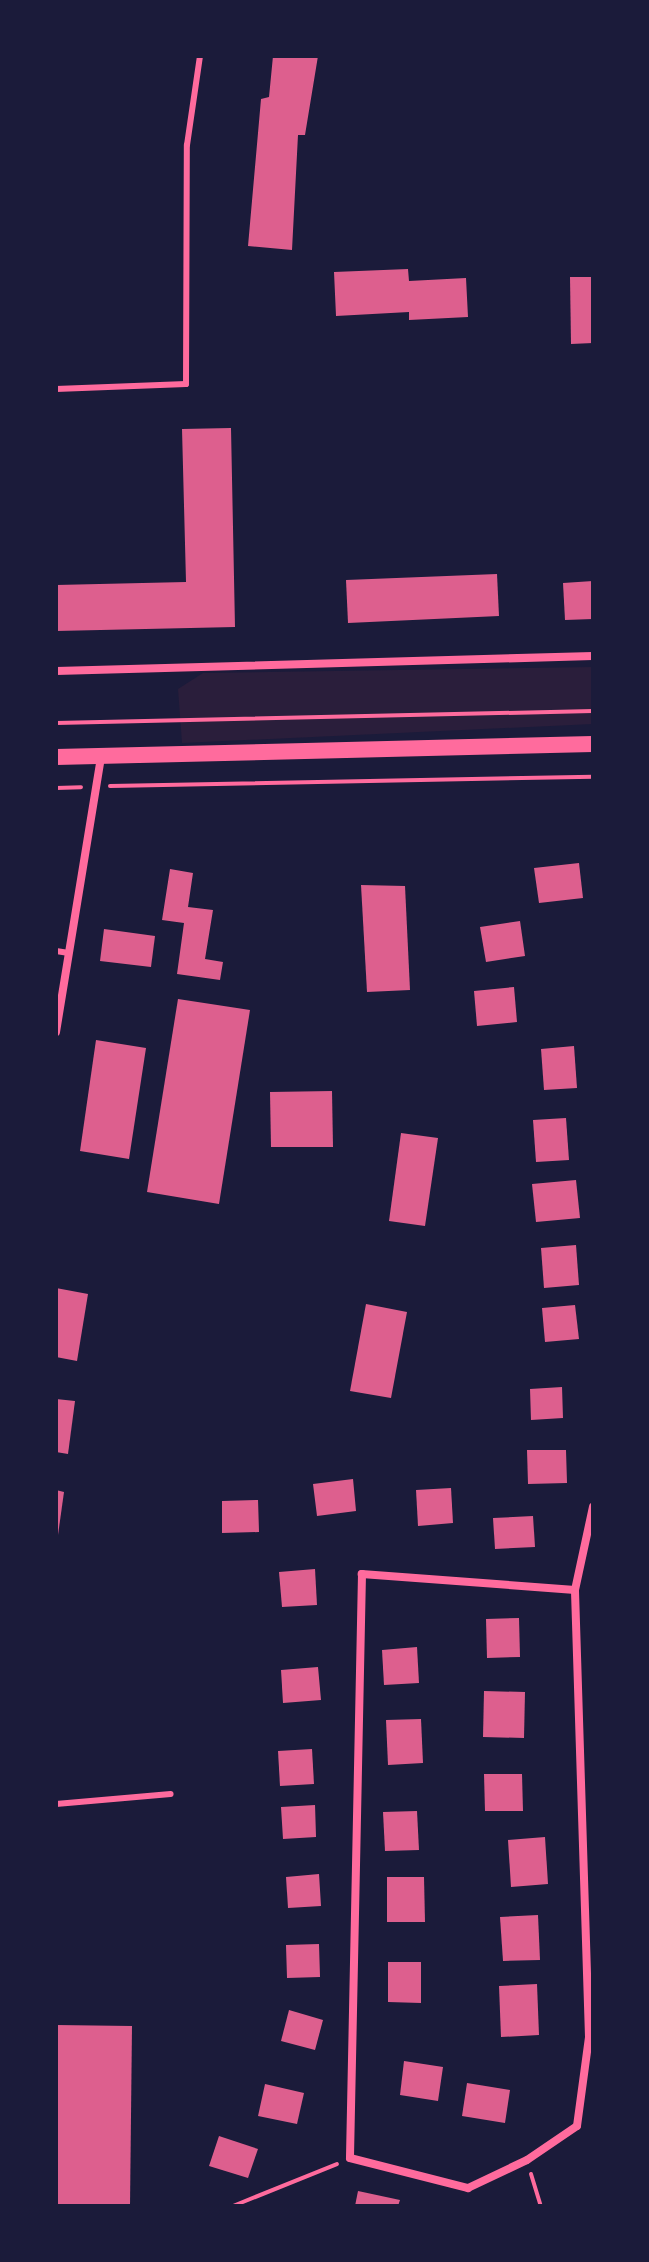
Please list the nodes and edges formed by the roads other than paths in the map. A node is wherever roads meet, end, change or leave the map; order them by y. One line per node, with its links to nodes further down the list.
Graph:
1 (200, 56): 2 (lane)
2 (56, 389)
3 (593, 656): 4 (street)
4 (56, 671)
5 (593, 744): 6 (main road)
6 (101, 756): 7 (main road); 9 (street)
7 (56, 757)
8 (56, 951): 9 (lane)
9 (69, 953): 10 (street)
10 (56, 1032)
11 (593, 1507): 12 (street)
12 (575, 1590): 12 (street)
13 (171, 1794): 14 (lane)
14 (56, 1804)

